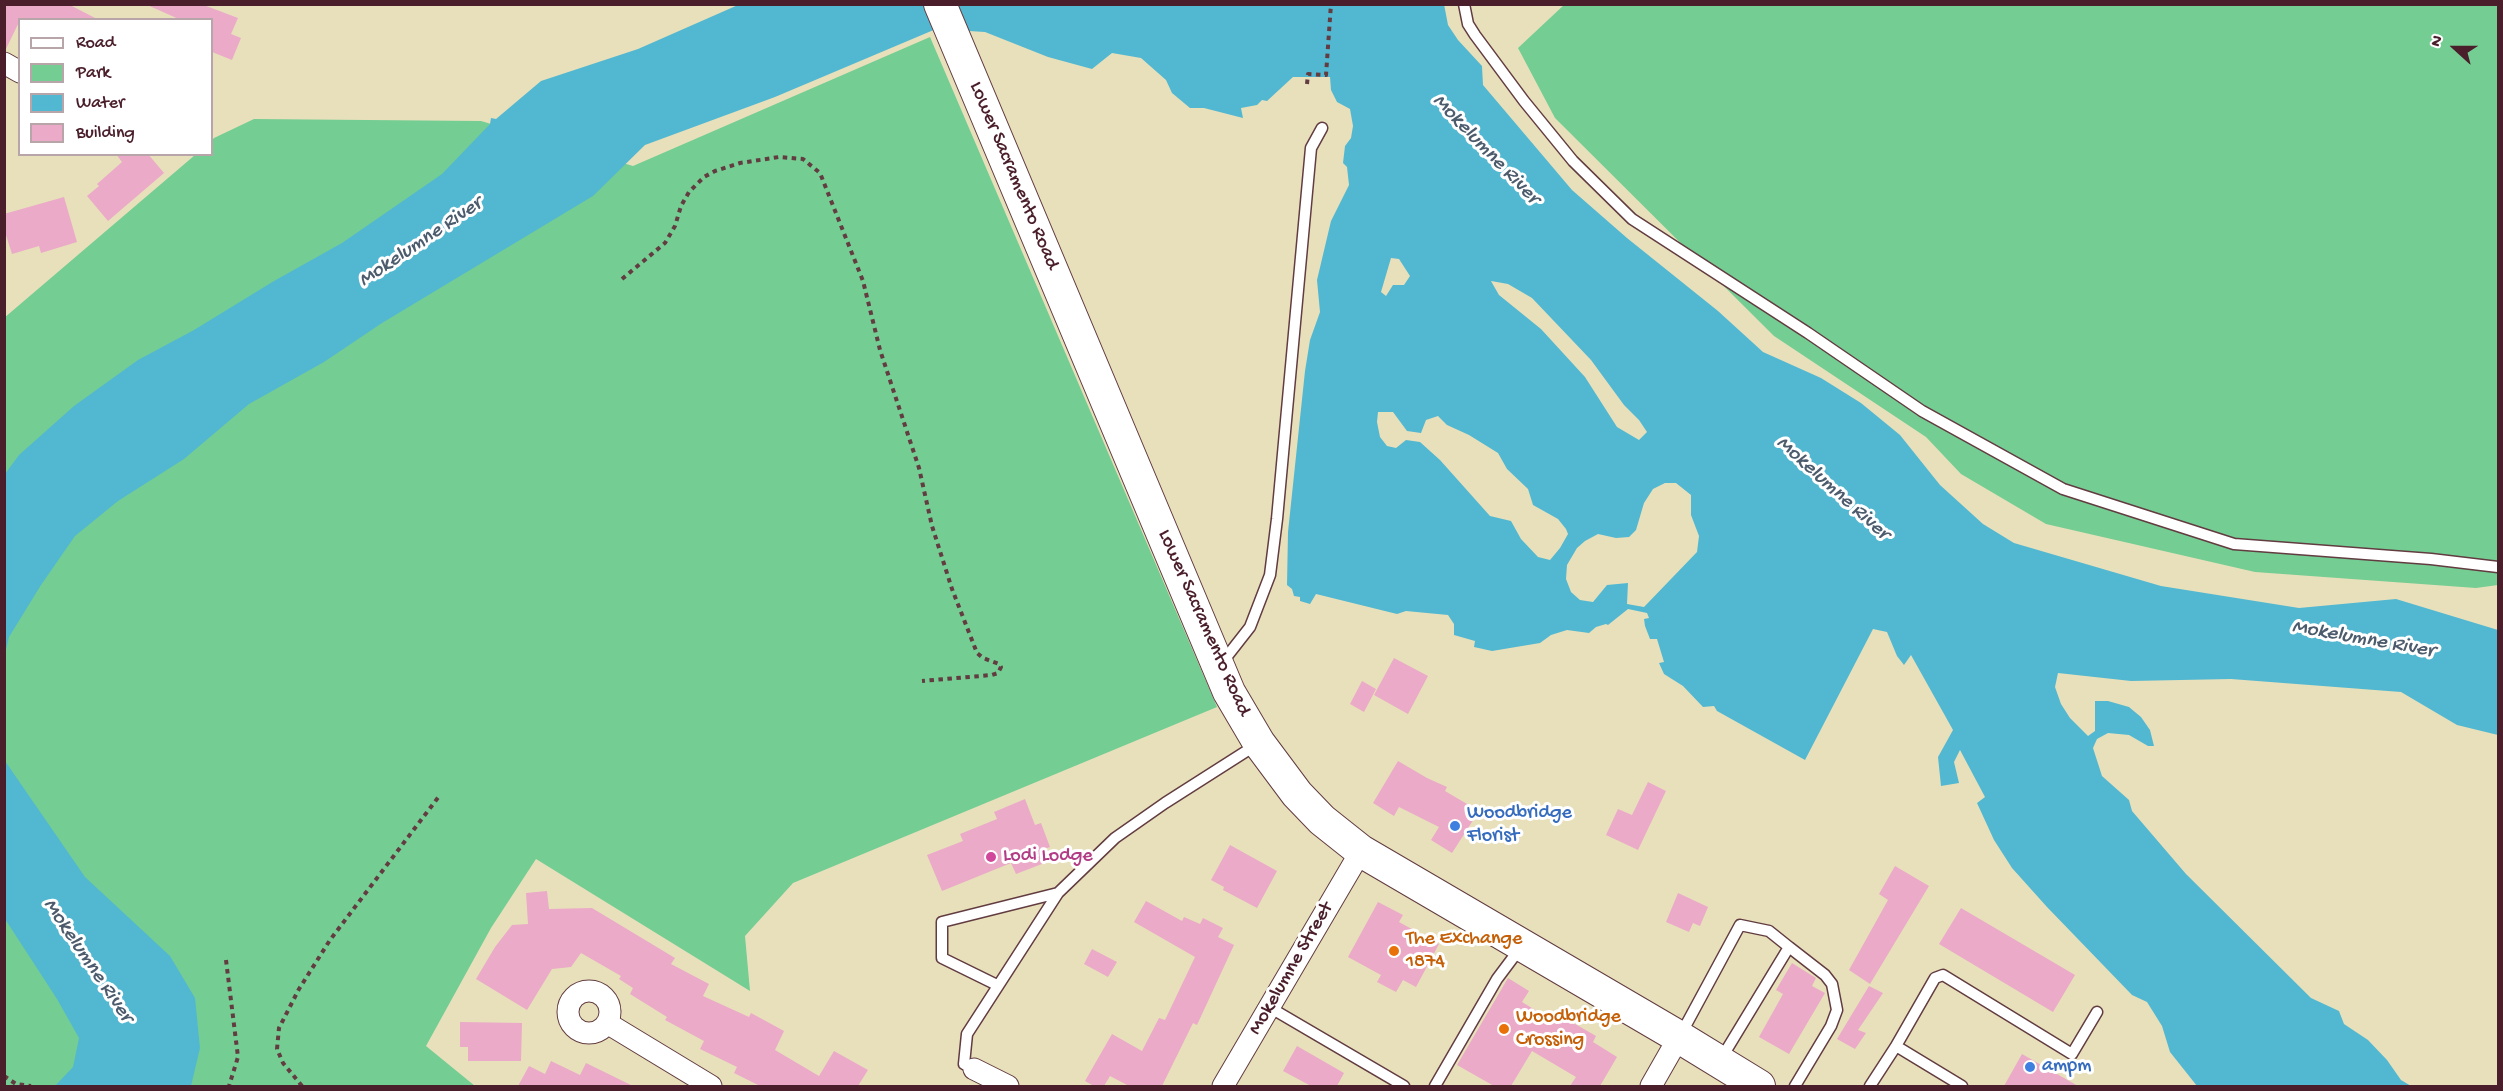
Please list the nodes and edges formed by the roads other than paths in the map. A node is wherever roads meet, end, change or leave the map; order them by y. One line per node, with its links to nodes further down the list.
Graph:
1 (940, 4): 7 (main road, Lower Sacramento Road)
2 (1464, 4): 6 (lane)
3 (4, 63): 4 (street)
4 (18, 71)
5 (1322, 128): 7 (lane)
6 (2499, 567)
7 (1219, 667): 8 (main road, Lower Sacramento Road)
8 (1259, 743): 9 (main road, Lower Sacramento Road); 10 (lane)
9 (1361, 851): 11 (main road, Lower Sacramento Road); 14 (street, Mokelumne Street)
10 (1058, 893): 13 (lane); 13 (lane)
11 (1522, 945): 17 (main road, Lower Sacramento Road); 25 (lane)
12 (1789, 947): 17 (lane); 19 (lane); 28 (lane)
13 (997, 985): 20 (lane)
14 (1269, 1008): 23 (street, Mokelumne Street); 24 (lane)
15 (2097, 1012): 18 (lane)
16 (607, 1023): 21 (street)
17 (1679, 1037): 19 (main road, Lower Sacramento Road); 26 (street)
18 (1896, 1046): 29 (lane); 30 (lane)
19 (1719, 1062): 27 (main road, Lower Sacramento Road)
20 (974, 1069): 22 (street)
21 (711, 1086)
22 (1008, 1086)
23 (1223, 1086)
24 (1404, 1086)
25 (1435, 1086)
26 (1651, 1086)
27 (1760, 1086)
28 (1795, 1086)
29 (1870, 1086)
30 (1962, 1086)

